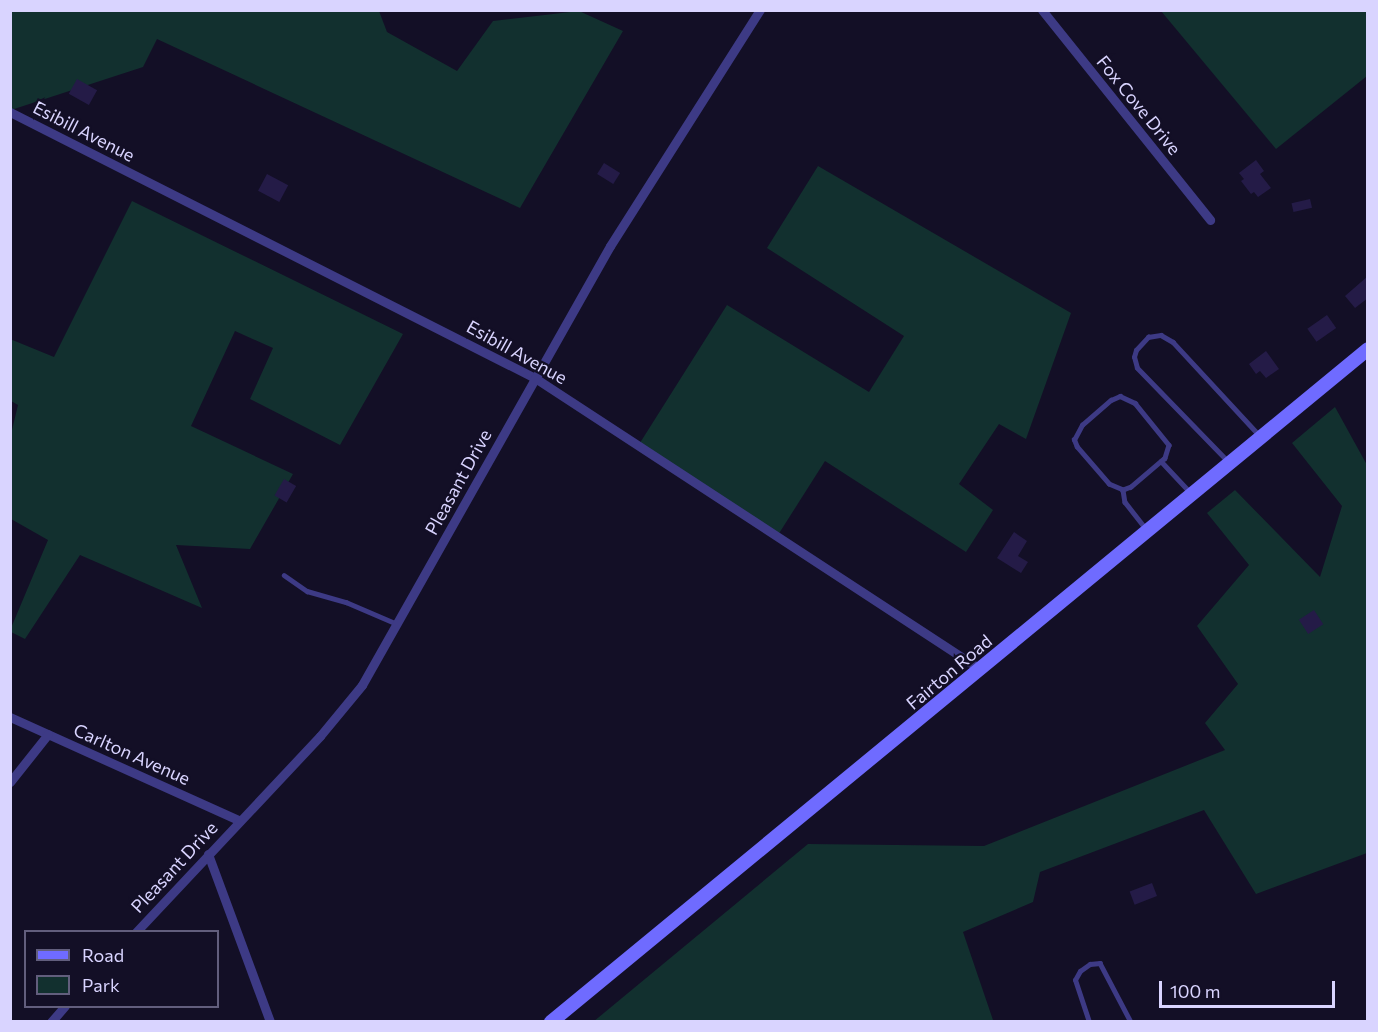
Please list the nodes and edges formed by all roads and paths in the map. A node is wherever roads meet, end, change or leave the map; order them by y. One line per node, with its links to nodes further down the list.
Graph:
1 (760, 10): 6 (street, Pleasant Drive)
2 (1042, 10): 4 (street, Fox Cove Drive)
3 (10, 112): 6 (street, Esibill Avenue)
4 (1210, 220)
5 (1368, 349): 7 (main road, Fairton Road)
6 (535, 378): 14 (street, Pleasant Drive); 15 (street, Esibill Avenue)
7 (1261, 438): 9 (main road, Fairton Road); 9 (lane)
8 (1161, 460): 10 (lane); 10 (lane); 11 (lane)
9 (1230, 464): 11 (main road, Fairton Road)
10 (1123, 490): 12 (lane)
11 (1193, 495): 12 (main road, Fairton Road)
12 (1148, 532): 15 (main road, Fairton Road)
13 (284, 575): 14 (lane)
14 (397, 624): 19 (street, Pleasant Drive)
15 (980, 669): 25 (main road, Fairton Road)
16 (10, 717): 17 (street, Carlton Avenue)
17 (48, 734): 18 (street); 19 (street, Carlton Avenue)
18 (10, 782)
19 (240, 821): 20 (street, Pleasant Drive)
20 (208, 854): 21 (street, Pleasant Drive); 24 (street)
21 (138, 930)
22 (63, 1008): 23 (street)
23 (51, 1022)
24 (270, 1022)
25 (551, 1022)
26 (1089, 1022): 27 (lane)
27 (1131, 1022)

